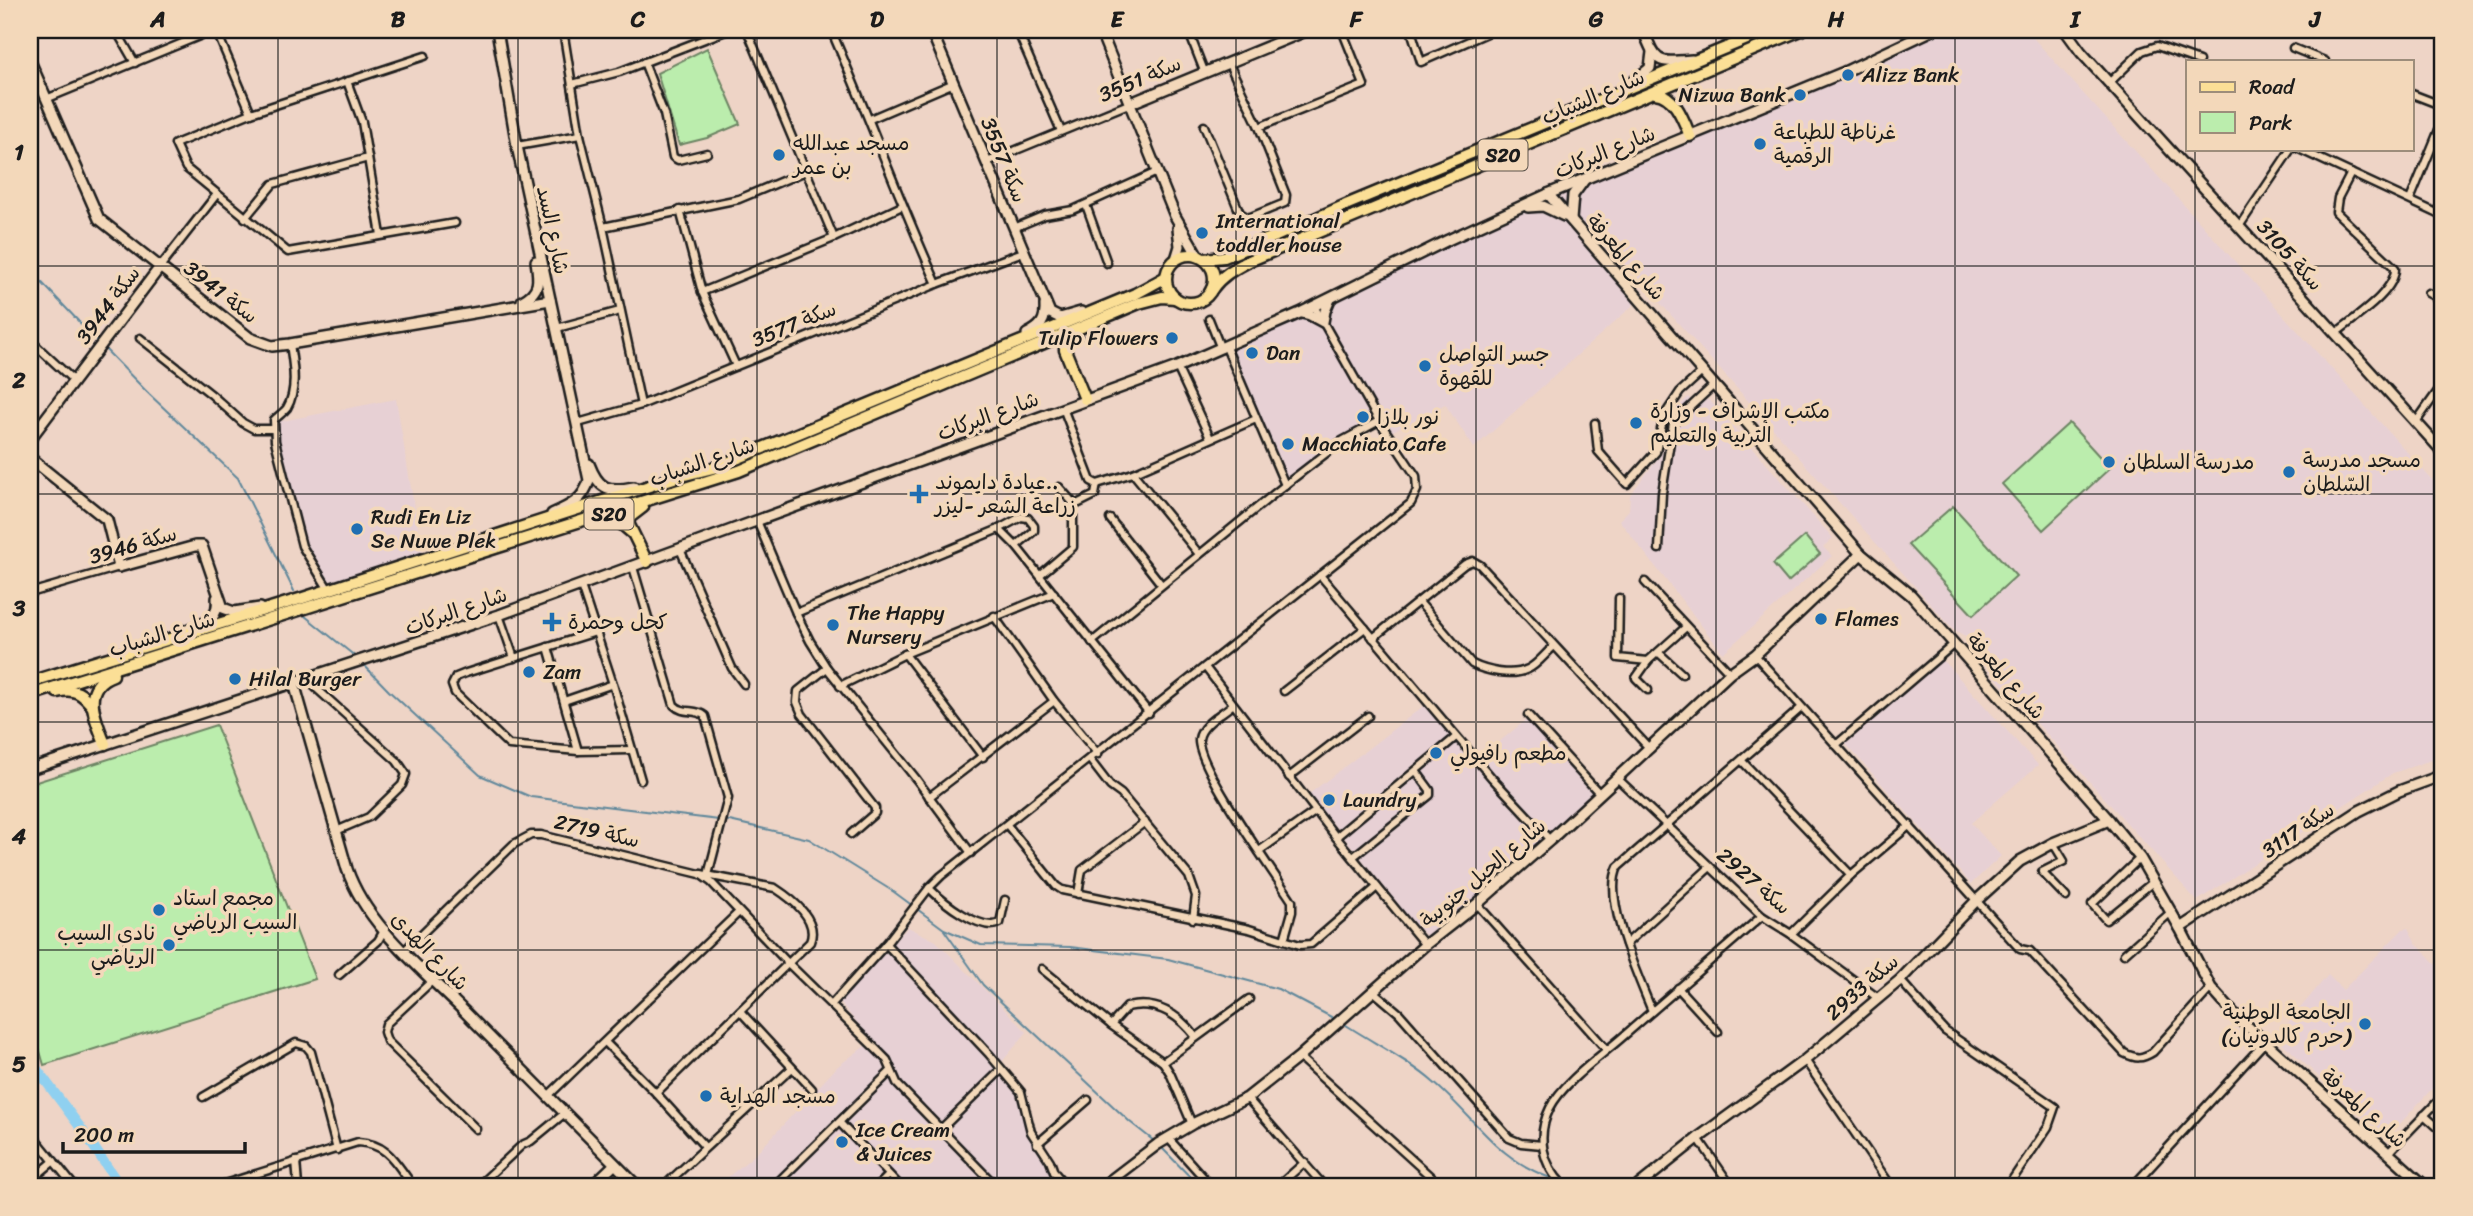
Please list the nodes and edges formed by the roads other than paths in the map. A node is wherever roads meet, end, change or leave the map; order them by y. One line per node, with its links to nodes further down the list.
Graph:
1 (116, 30): 28 (street)
2 (215, 30): 28 (street); 44 (street)
3 (497, 30): 52 (street, شارع السد)
4 (563, 30): 36 (street)
5 (728, 30): 29 (street)
6 (747, 30): 58 (street)
7 (831, 30): 45 (street)
8 (931, 30): 34 (street, سكة 3557)
9 (1017, 30): 49 (street)
10 (1100, 30): 41 (street)
11 (1188, 30): 31 (street)
12 (1308, 30): 30 (street, سكة 3551)
13 (1342, 30): 48 (street)
14 (1411, 30): 15 (street)
15 (1494, 30)
16 (1643, 30): 22 (street)
17 (1769, 30): 24 (main road, شارع الشباب / S20)
18 (1801, 30): 33 (main road, شارع الشباب / S20)
19 (1933, 30): 51 (street, شارع البركات)
20 (2065, 30): 35 (street, سكة 3105)
21 (2293, 48): 26 (street)
22 (1652, 52): 24 (street); 37 (street)
23 (425, 56): 32 (street)
24 (1698, 59): 37 (main road, شارع الشباب / S20)
25 (2196, 60): 35 (street)
26 (2323, 60)
27 (30, 61): 40 (street, سكة 3941)
28 (135, 62): 40 (street)
29 (644, 62): 36 (street); 55 (street)
30 (1228, 62): 31 (street, سكة 3551); 48 (street)
31 (1204, 71): 41 (street, سكة 3551)
32 (347, 81): 44 (street); 56 (street)
33 (1678, 82): 38 (main road, شارع الشباب / S20); 42 (main road)
34 (954, 83): 45 (street); 57 (street, سكة 3557)
35 (2109, 83): 74 (street, سكة 3105)
36 (572, 85): 50 (street)
37 (1625, 89): 81 (main road, شارع الشباب / S20)
38 (1653, 92): 42 (main road); 87 (main road, شارع الشباب / S20)
39 (2414, 95): 43 (street)
40 (46, 99): 84 (street, سكة 3941)
41 (1131, 103): 49 (street, سكة 3551); 59 (street)
42 (1674, 103): 51 (main road)
43 (2443, 106)
44 (251, 113): 62 (street)
45 (870, 120): 66 (street)
46 (2443, 120): 64 (street)
47 (1204, 126): 48 (street)
48 (1259, 127)
49 (1061, 131): 57 (street, سكة 3551)
50 (580, 135): 52 (street); 75 (street)
51 (1690, 136): 61 (street, شارع البركات)
52 (517, 146): 76 (street, شارع السد)
53 (2290, 150): 74 (street)
54 (2301, 150): 60 (street)
55 (707, 153)
56 (368, 158): 71 (street); 78 (street)
57 (987, 162): 77 (street, سكة 3557)
58 (806, 171): 68 (street); 79 (street)
59 (1157, 172): 65 (street); 69 (street)
60 (2351, 173): 64 (street); 104 (street)
61 (1585, 179): 63 (street, شارع البركات); 72 (street)
62 (217, 194): 71 (street); 84 (street, سكة 3944)
63 (1548, 194): 67 (street, شارع البركات); 72 (street, شارع المعرفة)
64 (2410, 200): 70 (street)
65 (1086, 205): 77 (street); 83 (street)
66 (902, 206): 79 (street); 86 (street)
67 (1516, 209): 72 (street); 91 (street, شارع البركات)
68 (680, 210): 75 (street); 88 (street)
69 (1175, 216): 81 (street); 82 (street)
70 (2443, 216)
71 (245, 218): 78 (street)
72 (1571, 220): 114 (street, شارع المعرفة)
73 (455, 223): 78 (street)
74 (2240, 225): 104 (street, سكة 3105)
75 (603, 227): 98 (street)
76 (534, 228): 92 (street, شارع السد); 96 (street)
77 (1014, 228): 80 (street, سكة 3557)
78 (381, 235)
79 (834, 238): 88 (street)
80 (1023, 252): 86 (street, سكة 3577); 95 (street, سكة 3557)
81 (1201, 258): 82 (main road, S20); 87 (main road)
82 (1176, 259): 85 (main road)
83 (1107, 263)
84 (160, 267): 107 (street, سكة 3941); 115 (street, سكة 3944)
85 (1166, 277): 90 (main road); 93 (main road, شارع الشباب / S20)
86 (937, 284): 112 (street, سكة 3577)
87 (1212, 289): 90 (main road, S20)
88 (702, 292): 112 (street)
89 (2428, 293): 94 (street)
90 (1175, 298): 100 (main road, شارع الشباب / S20)
91 (1331, 298): 97 (street, شارع البركات); 102 (street)
92 (550, 300): 96 (street, سكة 3941); 103 (street, شارع السد)
93 (1119, 301): 95 (street); 109 (main road, شارع الشباب / S20)
94 (2443, 301)
95 (1045, 303): 109 (street)
96 (514, 304): 107 (street, سكة 3941)
97 (1314, 306): 99 (street, شارع البركات); 102 (street)
98 (620, 311): 103 (street); 119 (street)
99 (1300, 313): 102 (street); 108 (street, شارع البركات)
100 (1117, 314): 110 (main road, شارع الشباب / S20); 111 (main road)
101 (1209, 319): 108 (street)
102 (1323, 322): 122 (street)
103 (557, 328): 124 (street, شارع السد)
104 (2336, 333): 123 (street, سكة 3105)
105 (140, 338): 126 (street)
106 (30, 340): 115 (street)
107 (290, 344): 126 (street)
108 (1224, 348): 113 (street, شارع البركات); 121 (street)
109 (981, 358): 133 (main road, شارع الشباب / S20)
110 (999, 364): 111 (main road); 137 (main road, شارع الشباب / S20)
111 (1071, 365): 118 (main road)
112 (736, 366): 119 (street, سكة 3577)
113 (1177, 367): 118 (street, شارع البركات); 127 (street)
114 (1703, 371): 116 (street, شارع المعرفة); 125 (street)
115 (73, 380): 128 (street, سكة 3944)
116 (1715, 384): 146 (street); 149 (street, شارع المعرفة)
117 (2443, 384): 123 (street)
118 (1085, 399): 120 (street, شارع البركات)
119 (641, 404): 124 (street, سكة 3577)
120 (1063, 408): 134 (street); 140 (street, شارع البركات)
121 (1256, 419): 127 (street); 135 (street)
122 (1379, 421): 135 (street); 154 (street)
123 (2416, 422): 130 (street, سكة 3105)
124 (578, 423): 129 (street, شارع السد)
125 (1595, 423)
126 (274, 429): 159 (street)
127 (1210, 438): 132 (street)
128 (30, 439)
129 (582, 442): 133 (street); 143 (street)
130 (2443, 452)
131 (30, 458): 151 (street)
132 (1133, 473): 134 (street); 148 (street)
133 (677, 477): 143 (main road, شارع الشباب / S20)
134 (1097, 484): 138 (street)
135 (1285, 485): 148 (street)
136 (1059, 487): 138 (street)
137 (669, 495): 141 (main road, شارع الشباب / S20); 144 (main road)
138 (1073, 505): 153 (street)
139 (1110, 519): 156 (street)
140 (757, 521): 147 (street, شارع البركات); 165 (street)
141 (577, 524): 144 (main road); 169 (main road, شارع الشباب / S20)
142 (999, 529): 145 (street); 145 (street); 165 (street)
143 (506, 532): 159 (main road, شارع الشباب / S20)
144 (635, 536): 150 (main road)
145 (1016, 546): 153 (street)
146 (1659, 549)
147 (680, 550): 150 (street, شارع البركات); 191 (street)
148 (1199, 554): 156 (street)
149 (1861, 554): 174 (street, شارع المعرفة); 180 (street, شارع الحيل جنوبية)
150 (647, 562): 152 (street, شارع البركات)
151 (119, 567): 158 (street, سكة 3946); 160 (street, سكة 3946)
152 (633, 567): 157 (street, شارع البركات); 239 (street)
153 (1040, 575): 161 (street)
154 (1320, 575): 170 (street); 183 (street)
155 (1645, 582): 168 (street)
156 (1161, 584): 173 (street)
157 (581, 586): 166 (street, شارع البركات); 171 (street)
158 (216, 589): 162 (street, سكة 3946); 175 (street, سكة 3946)
159 (329, 590): 162 (main road, شارع الشباب / S20)
160 (30, 593)
161 (1054, 593): 167 (street); 173 (street)
162 (303, 598): 175 (main road, شارع الشباب / S20)
163 (1619, 598): 182 (street)
164 (1419, 602): 172 (street); 177 (street); 177 (street)
165 (796, 613): 184 (street)
166 (499, 615): 181 (street); 187 (street, شارع البركات)
167 (994, 616): 179 (street); 197 (street)
168 (1686, 627): 178 (street); 185 (street)
169 (245, 628): 195 (main road, شارع الشباب / S20); 199 (main road)
170 (1365, 628): 172 (street); 194 (street)
171 (596, 632): 176 (street); 190 (street)
172 (1373, 638): 204 (street)
173 (1092, 642): 201 (street)
174 (1954, 644): 206 (street); 223 (street, شارع المعرفة)
175 (147, 646): 188 (main road, شارع الشباب / S20)
176 (548, 647): 181 (street); 196 (street)
177 (1553, 647): 207 (street)
178 (1659, 653): 182 (street); 186 (street)
179 (905, 654): 192 (street); 211 (street)
180 (1755, 655): 185 (street, شارع الحيل جنوبية); 200 (street)
181 (514, 657): 209 (street)
182 (1648, 661): 193 (street)
183 (1205, 667): 198 (street); 201 (street)
184 (827, 668): 192 (street); 229 (street)
185 (1730, 673): 207 (street, شارع الحيل جنوبية)
186 (1682, 674)
187 (306, 679): 189 (street, شارع البركات); 228 (street)
188 (30, 682)
189 (294, 683): 205 (street, شارع البركات); 228 (street, شارع الهدى)
190 (613, 684): 196 (street); 208 (street)
191 (744, 684)
192 (840, 686): 221 (street)
193 (1648, 690)
194 (1284, 691)
195 (30, 697): 199 (main road)
196 (564, 701): 209 (street)
197 (1055, 701): 210 (street); 211 (street)
198 (1232, 705): 217 (street); 233 (street)
199 (93, 707): 205 (main road)
200 (1801, 708): 206 (street); 213 (street)
201 (1149, 713): 210 (street)
202 (1528, 715): 220 (street)
203 (1368, 716): 217 (street)
204 (1456, 737): 215 (street); 231 (street)
205 (105, 744): 214 (street, شارع البركات)
206 (1836, 745): 225 (street)
207 (1650, 749): 218 (street, شارع الحيل جنوبية)
208 (631, 750): 209 (street); 219 (street)
209 (578, 751)
210 (1098, 754): 212 (street)
211 (983, 757): 221 (street)
212 (1090, 760): 224 (street); 226 (street)
213 (1742, 761): 227 (street); 240 (street)
214 (30, 769)
215 (1416, 771): 230 (street); 235 (street)
216 (2443, 775): 253 (street, سكة 3117)
217 (1289, 777): 222 (street)
218 (1617, 778): 220 (street, شارع الحيل جنوبية); 227 (street, سكة 2927)
219 (641, 780)
220 (1600, 794): 231 (street, شارع الحيل جنوبية)
221 (929, 797): 234 (street)
222 (1316, 811): 230 (street); 233 (street)
223 (2109, 820): 232 (street, سكة 2933); 236 (street, شارع المعرفة)
224 (1145, 822): 244 (street); 252 (street)
225 (1910, 825): 240 (street); 247 (street)
226 (1008, 826): 234 (street); 244 (street)
227 (1667, 826): 237 (street, سكة 2927); 259 (street)
228 (336, 831): 254 (street, شارع الهدى)
229 (851, 834)
230 (1336, 837): 235 (street)
231 (1550, 840): 248 (street, شارع الحيل جنوبية)
232 (2053, 843): 245 (street); 247 (street, سكة 2933)
233 (1259, 851): 256 (street)
234 (971, 853): 242 (street)
235 (1353, 857): 243 (street)
236 (2140, 858): 241 (street, شارع المعرفة); 241 (street)
237 (1710, 867): 251 (street, سكة 2927); 259 (street)
238 (700, 874): 239 (street, سكة 2719); 249 (street, سكة 2719); 260 (street, سكة 2719)
239 (708, 875): 262 (street, سكة 2719)
240 (1851, 876): 255 (street)
241 (2153, 882): 250 (street, شارع المعرفة)
242 (929, 887): 246 (street); 257 (street)
243 (1377, 887): 256 (street); 258 (street)
244 (1078, 894): 252 (street)
245 (2066, 897)
246 (1005, 900)
247 (1977, 900): 266 (street, سكة 2933); 268 (street)
248 (1477, 904): 258 (street, شارع الحيل جنوبية); 280 (street)
249 (739, 912): 262 (street, سكة 2719); 278 (street)
250 (2170, 913): 253 (street, شارع المعرفة); 261 (street)
251 (1762, 916): 255 (street, سكة 2927); 267 (street)
252 (1193, 919): 256 (street)
253 (2180, 928): 268 (street, شارع المعرفة)
254 (385, 929): 260 (street, شارع الهدى); 264 (street)
255 (1791, 934): 270 (street, سكة 2927)
256 (1284, 940)
257 (886, 944): 272 (street); 285 (street)
258 (1424, 944): 269 (street, شارع الحيل جنوبية)
259 (1626, 944): 274 (street)
260 (404, 951): 265 (street, شارع الهدى)
261 (2124, 954)
262 (789, 963): 272 (street, سكة 2719); 273 (street, سكة 2719)
263 (1042, 969): 275 (street)
264 (339, 975)
265 (433, 980): 289 (street, شارع الهدى); 298 (street)
266 (1900, 980): 270 (street, سكة 2933); 339 (street)
267 (1678, 988): 274 (street); 276 (street)
268 (2211, 988): 279 (street, شارع المعرفة)
269 (1373, 991): 281 (street, شارع الحيل جنوبية); 305 (street)
270 (1878, 998): 282 (street, سكة 2933)
271 (1249, 999): 277 (street)
272 (832, 1004): 286 (street, سكة 2719)
273 (740, 1010): 284 (street); 288 (street, سكة 2719)
274 (1652, 1011): 280 (street)
275 (1111, 1024): 277 (street); 283 (street)
276 (1718, 1032)
277 (1195, 1036): 283 (street)
278 (605, 1042): 288 (street); 289 (street)
279 (2265, 1042): 308 (street, شارع المعرفة); 340 (street)
280 (1606, 1050): 305 (street)
281 (1299, 1057): 292 (street, شارع الحيل جنوبية); 316 (street)
282 (1805, 1060): 303 (street, سكة 2933); 338 (street)
283 (1163, 1062): 297 (street)
284 (792, 1068): 287 (street); 306 (street)
285 (1001, 1070): 299 (street); 304 (street)
286 (891, 1071): 296 (street); 299 (street, سكة 2719)
287 (812, 1089)
288 (656, 1093): 306 (street)
289 (548, 1096): 294 (street, شارع الهدى)
290 (2443, 1096): 295 (street)
291 (203, 1097): 307 (street)
292 (1247, 1098): 297 (street, شارع الحيل جنوبية); 311 (street)
293 (1088, 1100): 304 (street)
294 (565, 1113): 312 (street, شارع الهدى); 322 (street)
295 (2424, 1115): 301 (street); 308 (street)
296 (840, 1123): 313 (street); 326 (street)
297 (1192, 1124): 302 (street, شارع الحيل جنوبية)
298 (476, 1129)
299 (942, 1129): 329 (street, سكة 2719)
300 (30, 1132): 309 (street)
301 (2443, 1132)
302 (1168, 1138): 331 (street, شارع الحيل جنوبية); 332 (street)
303 (1698, 1138): 336 (street, سكة 2933); 337 (street)
304 (1037, 1144): 330 (street)
305 (1542, 1146): 335 (street)
306 (705, 1147): 325 (street)
307 (337, 1150): 310 (street); 321 (street)
308 (2388, 1153): 341 (street, شارع المعرفة)
309 (54, 1161): 315 (street); 317 (street)
310 (296, 1161): 314 (street); 320 (street)
311 (1305, 1162): 333 (street); 334 (street)
312 (615, 1164): 323 (street); 324 (street, شارع الهدى)
313 (890, 1175): 327 (street); 328 (street)
314 (250, 1177): 318 (street); 319 (street)
315 (30, 1181)
316 (1438, 1185)
317 (74, 1186)
318 (218, 1186)
319 (250, 1186)
320 (298, 1186)
321 (413, 1186)
322 (478, 1186)
323 (592, 1186)
324 (637, 1186)
325 (664, 1186)
326 (774, 1186)
327 (878, 1186)
328 (900, 1186)
329 (996, 1186)
330 (1066, 1186)
331 (1103, 1186)
332 (1210, 1186)
333 (1278, 1186)
334 (1324, 1186)
335 (1564, 1186)
336 (1637, 1186)
337 (1731, 1186)
338 (1891, 1186)
339 (2008, 1186)
340 (2133, 1186)
341 (2425, 1186)

